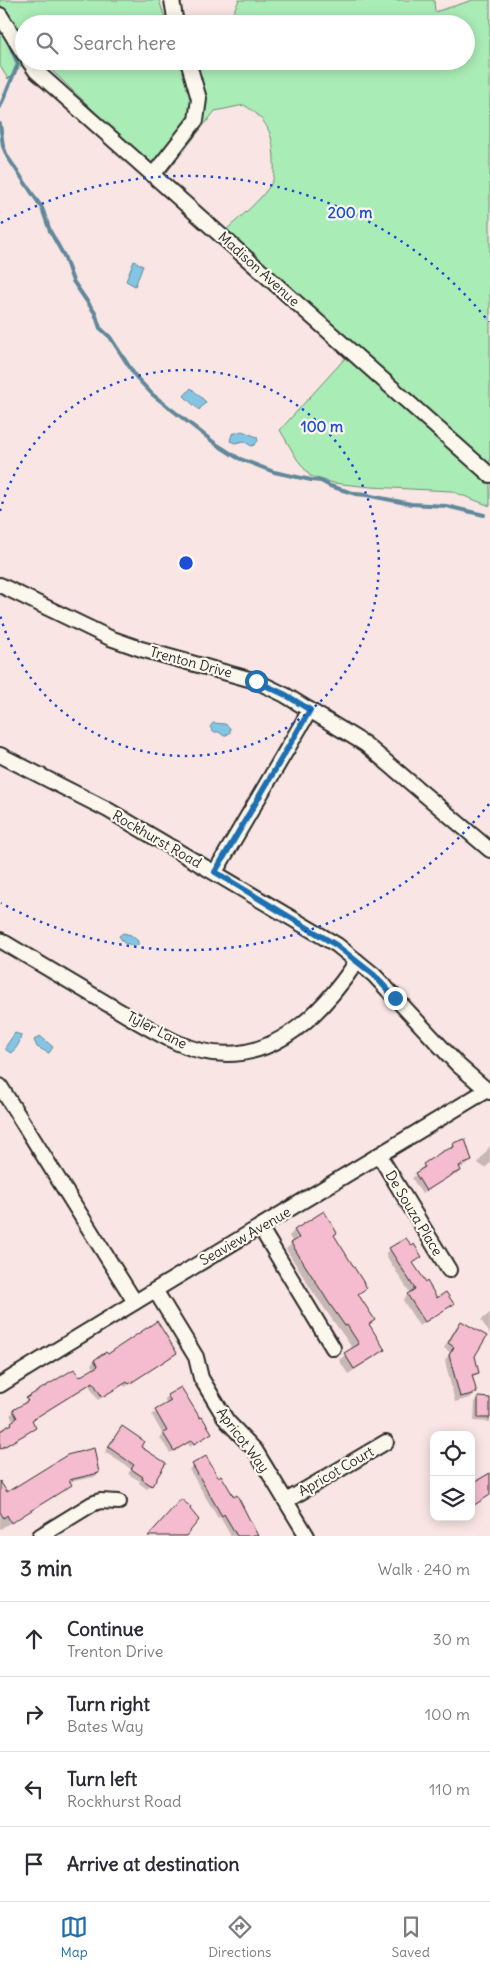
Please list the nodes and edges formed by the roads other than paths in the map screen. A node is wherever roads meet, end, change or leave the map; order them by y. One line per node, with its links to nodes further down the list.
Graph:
1 (172, 0): 2 (street)
2 (174, 15)
3 (0, 16): 4 (street)
4 (15, 40)
5 (35, 70): 7 (street, Madison Avenue)
6 (191, 70): 7 (street)
7 (153, 175): 8 (street, Madison Avenue)
8 (490, 475)
9 (0, 585): 10 (street, Trenton Drive)
10 (310, 710): 12 (street, Trenton Drive); 13 (street)
11 (0, 755): 13 (street, Rockhurst Road)
12 (490, 850)
13 (215, 872): 15 (street, Rockhurst Road)
14 (0, 940): 15 (street, Tyler Lane)
15 (357, 961): 17 (street, Rockhurst Road)
16 (0, 1086): 22 (street)
17 (489, 1091): 18 (street, Seaview Avenue)
18 (379, 1155): 19 (street, Seaview Avenue); 20 (street, De Souza Place)
19 (260, 1227): 21 (street, Seaview Avenue); 23 (street)
20 (449, 1270)
21 (155, 1290): 22 (street, Seaview Avenue); 26 (street, Apricot Way)
22 (135, 1302): 24 (street, Seaview Avenue)
23 (333, 1348)
24 (0, 1385)
25 (386, 1442): 26 (street, Apricot Court)
26 (286, 1501): 29 (street, Apricot Way)
27 (118, 1502): 28 (street)
28 (40, 1536)
29 (307, 1536)

